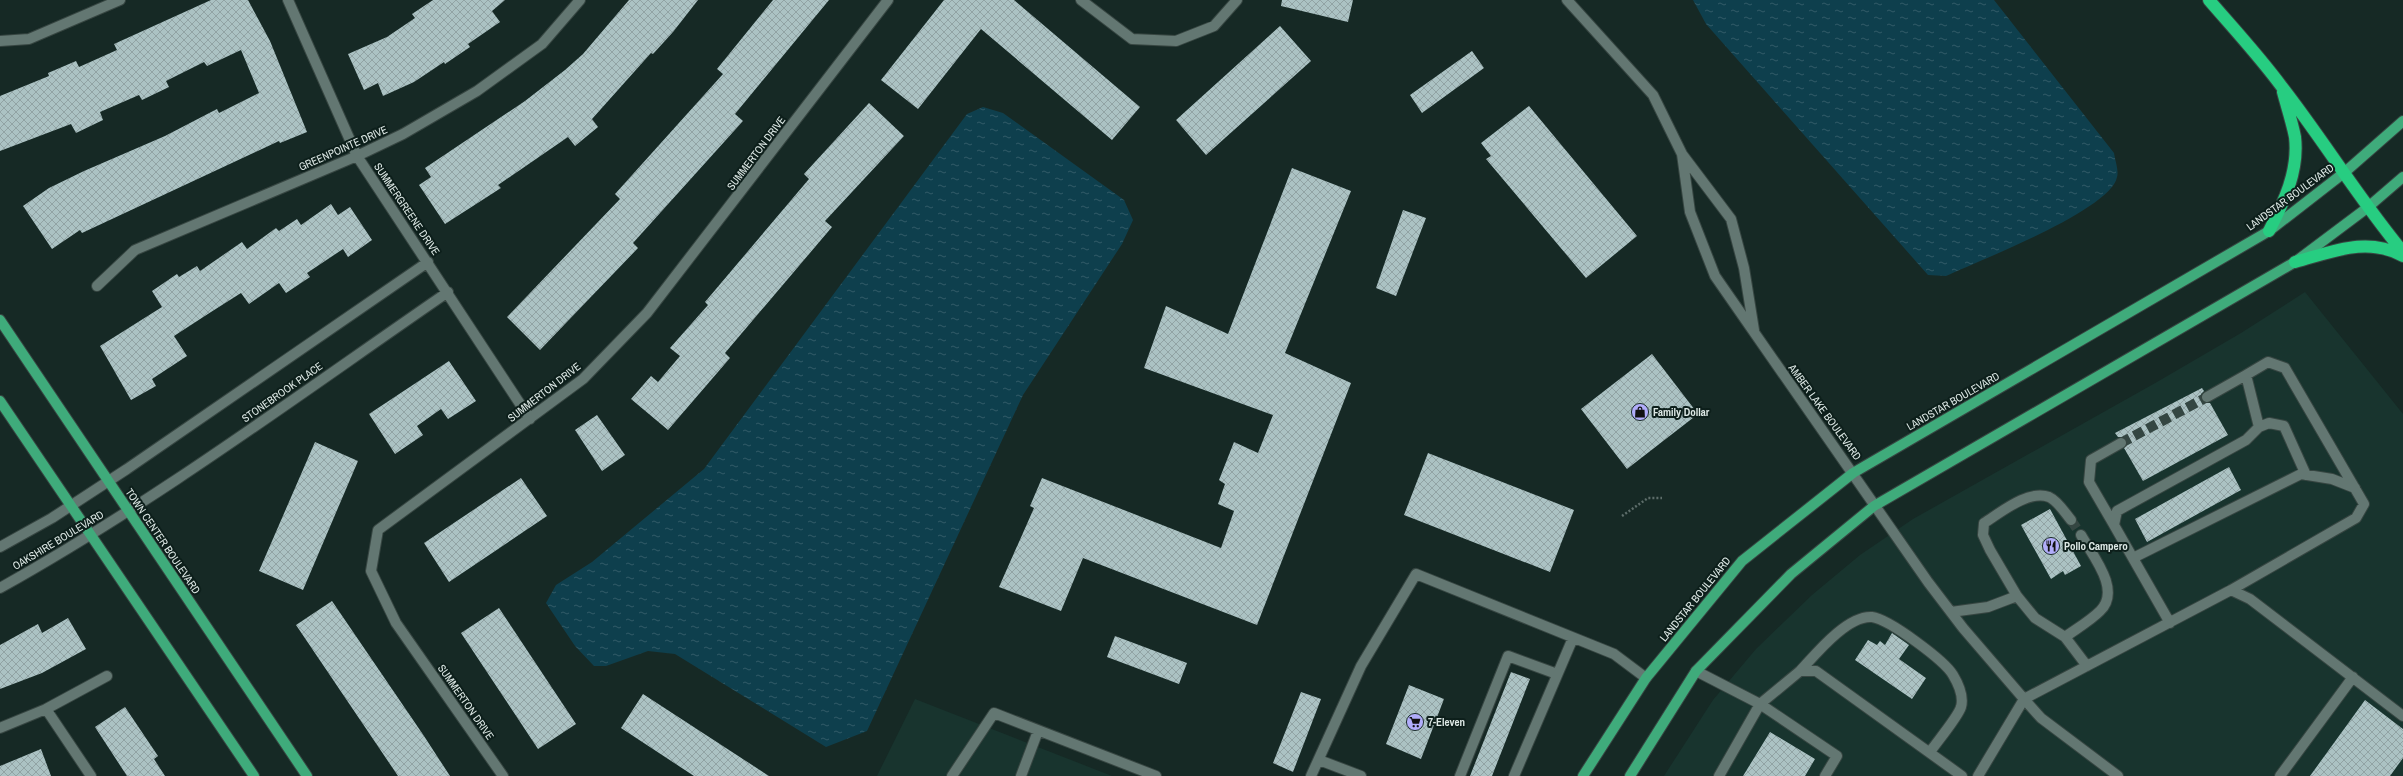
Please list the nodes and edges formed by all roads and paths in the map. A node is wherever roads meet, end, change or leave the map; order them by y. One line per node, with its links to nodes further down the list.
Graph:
1 (120, 0): 9 (street)
2 (288, 0): 13 (street, SUMMERGREENE DRIVE)
3 (580, 0): 13 (street, GREENPOINTE DRIVE)
4 (888, 0): 29 (street, SUMMERTON DRIVE)
5 (1081, 0): 6 (street)
6 (1237, 0)
7 (1567, 0): 12 (street, AMBER LAKE BOULEVARD)
8 (2209, 0): 10 (highway)
9 (0, 41)
10 (2281, 85): 14 (highway); 17 (highway)
11 (2403, 121): 14 (main road, LANDSTAR BOULEVARD)
12 (1682, 154): 25 (street, AMBER LAKE BOULEVARD); 25 (street, AMBER LAKE BOULEVARD)
13 (357, 156): 20 (street, SUMMERGREENE DRIVE); 22 (street, GREENPOINTE DRIVE)
14 (2345, 172): 16 (highway); 17 (main road, LANDSTAR BOULEVARD)
15 (2403, 177): 16 (main road)
16 (2367, 208): 18 (highway); 21 (main road)
17 (2269, 231): 32 (main road, LANDSTAR BOULEVARD)
18 (2403, 252)
19 (2403, 256): 21 (highway)
20 (428, 262): 23 (street, SUMMERGREENE DRIVE); 34 (street)
21 (2295, 262): 38 (main road)
22 (97, 286)
23 (448, 292): 29 (street, SUMMERGREENE DRIVE); 39 (street, STONEBROOK PLACE)
24 (0, 320): 34 (main road, TOWN CENTER BOULEVARD)
25 (1754, 334): 32 (street, AMBER LAKE BOULEVARD)
26 (2246, 375): 27 (street); 30 (street); 35 (street)
27 (2207, 397)
28 (0, 401): 37 (main road)
29 (530, 419): 72 (street, SUMMERTON DRIVE)
30 (2259, 428): 33 (street); 42 (street)
31 (2121, 443): 42 (street)
32 (1854, 473): 38 (street, AMBER LAKE BOULEVARD); 60 (main road, LANDSTAR BOULEVARD)
33 (2306, 475): 35 (street); 46 (street)
34 (108, 482): 37 (street, OAKSHIRE BOULEVARD); 39 (main road, TOWN CENTER BOULEVARD)
35 (2355, 488): 48 (street)
36 (1662, 498): 40 (path)
37 (70, 506): 43 (main road); 45 (street, OAKSHIRE BOULEVARD)
38 (1874, 506): 50 (street, AMBER LAKE BOULEVARD); 55 (main road)
39 (128, 512): 43 (street, OAKSHIRE BOULEVARD); 71 (main road, TOWN CENTER BOULEVARD)
40 (1622, 516)
41 (2071, 520): 49 (street)
42 (2114, 525): 46 (street)
43 (91, 536): 47 (street, OAKSHIRE BOULEVARD); 70 (main road)
44 (2081, 536): 52 (street)
45 (0, 547)
46 (2133, 558): 51 (street)
47 (0, 588)
48 (2231, 590): 51 (street); 59 (street)
49 (2017, 596): 50 (street); 52 (street)
50 (1951, 612): 61 (street, AMBER LAKE BOULEVARD)
51 (2170, 623): 54 (street)
52 (2065, 637): 54 (street)
53 (1572, 638): 57 (street); 60 (street); 68 (street)
54 (2087, 666): 61 (street)
55 (1696, 671): 62 (street); 81 (main road)
56 (1800, 671): 62 (street); 67 (street); 67 (street)
57 (1557, 674): 78 (street); 79 (street)
58 (107, 676): 63 (street)
59 (2353, 677): 64 (street); 87 (street)
60 (1646, 678): 80 (main road, LANDSTAR BOULEVARD)
61 (2024, 699): 85 (street); 86 (street, AMBER LAKE BOULEVARD)
62 (1760, 704): 82 (street); 83 (street)
63 (46, 709): 65 (street); 69 (street)
64 (2403, 716)
65 (0, 728)
66 (1038, 731): 73 (street); 74 (street); 75 (street)
67 (1930, 752): 84 (street)
68 (1319, 760): 76 (street); 77 (street)
69 (91, 776)
70 (254, 776)
71 (307, 776)
72 (503, 776)
73 (952, 776)
74 (1022, 776)
75 (1156, 776)
76 (1311, 776)
77 (1361, 776)
78 (1460, 776)
79 (1514, 776)
80 (1583, 776)
81 (1630, 776)
82 (1719, 776)
83 (1825, 776)
84 (1962, 776)
85 (1978, 776)
86 (2118, 776)
87 (2280, 776)

